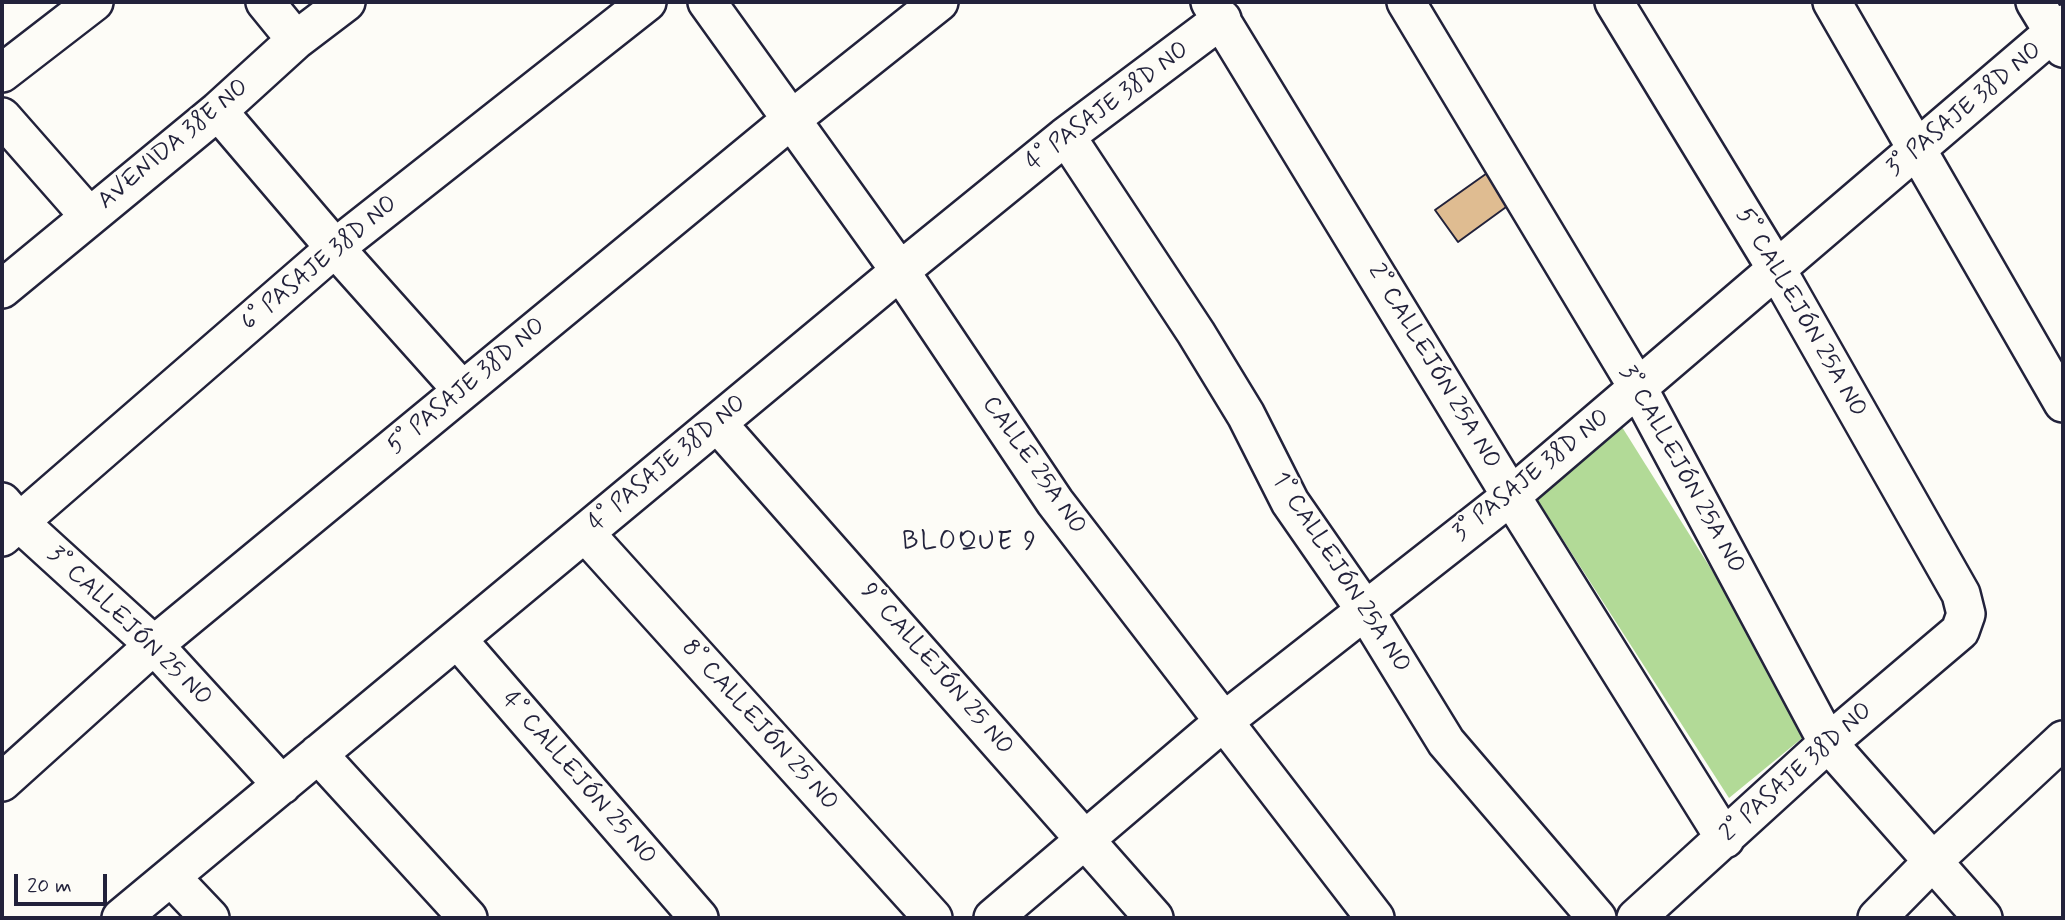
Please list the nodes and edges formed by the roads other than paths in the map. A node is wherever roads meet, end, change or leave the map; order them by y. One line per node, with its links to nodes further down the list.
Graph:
1 (94, 2): 14 (street)
2 (265, 2): 13 (street)
3 (346, 2): 13 (street, AVENIDA 38E NO)
4 (647, 2): 21 (street, 6° PASAJE 38D NO)
5 (707, 2): 17 (street, CALLE 25A NO)
6 (939, 2): 17 (street, 5° PASAJE 38D NO)
7 (1406, 2): 25 (street, 3° CALLEJÓN 25A NO)
8 (1614, 2): 22 (street, 5° CALLEJÓN 25A NO)
9 (1832, 2): 19 (street)
10 (2035, 2): 12 (street)
11 (1216, 11): 18 (street, 4° PASAJE 38D NO); 29 (street, 2° CALLEJÓN 25A NO)
12 (2060, 35): 19 (street, 3° PASAJE 38D NO)
13 (296, 40): 15 (street, AVENIDA 38E NO)
14 (2, 73)
15 (218, 111): 20 (street, AVENIDA 38E NO); 21 (street)
16 (2, 117): 20 (street)
17 (792, 118): 23 (street, CALLE 25A NO); 26 (street, 5° PASAJE 38D NO)
18 (1066, 136): 23 (street, 4° PASAJE 38D NO); 32 (street, 1° CALLEJÓN 25A NO)
19 (1917, 151): 22 (street, 3° PASAJE 38D NO); 27 (street)
20 (89, 216): 24 (street, AVENIDA 38E NO)
21 (335, 248): 26 (street); 30 (street, 6° PASAJE 38D NO)
22 (1777, 270): 25 (street, 3° PASAJE 38D NO); 33 (street, 5° CALLEJÓN 25A NO)
23 (900, 271): 28 (street, 4° PASAJE 38D NO); 36 (street, CALLE 25A NO)
24 (2, 289)
25 (1638, 388): 29 (street, 3° PASAJE 38D NO); 38 (street, 3° CALLEJÓN 25A NO)
26 (462, 390): 35 (street, 5° PASAJE 38D NO)
27 (2063, 403)
28 (717, 423): 31 (street, 4° PASAJE 38D NO); 42 (street, 9° CALLEJÓN 25 NO)
29 (1511, 496): 32 (street, 3° PASAJE 38D NO); 43 (street, 2° CALLEJÓN 25A NO)
30 (8, 521): 35 (street, 3° CALLEJÓN 25 NO)
31 (585, 533): 34 (street, 4° PASAJE 38D NO); 50 (street, 8° CALLEJÓN 25 NO)
32 (1365, 610): 36 (street, 3° PASAJE 38D NO); 54 (street, 1° CALLEJÓN 25A NO)
33 (1960, 631): 38 (street, 2° PASAJE 38D NO)
34 (457, 639): 39 (street, 4° PASAJE 38D NO); 49 (street, 4° CALLEJÓN 25 NO)
35 (154, 645): 40 (street, 5° PASAJE 38D NO); 41 (street, 3° CALLEJÓN 25 NO)
36 (1223, 722): 42 (street, 3° PASAJE 38D NO); 53 (street, CALLE 25A NO)
37 (2063, 740): 44 (street)
38 (1828, 743): 43 (street, 2° PASAJE 38D NO); 44 (street, 3° CALLEJÓN 25A NO)
39 (318, 754): 41 (street, 4° PASAJE 38D NO); 48 (street)
40 (5, 773)
41 (282, 785): 45 (street, 4° PASAJE 38D NO)
42 (1085, 839): 51 (street, 3° PASAJE 38D NO); 52 (street, 9° CALLEJÓN 25 NO)
43 (1725, 839): 55 (street, 2° PASAJE 38D NO)
44 (1932, 862): 56 (street); 57 (street, 3° CALLEJÓN 25A NO)
45 (171, 877): 46 (street, 4° PASAJE 38D NO); 47 (street)
46 (121, 918)
47 (210, 918)
48 (468, 918)
49 (699, 918)
50 (933, 918)
51 (993, 918)
52 (1154, 918)
53 (1375, 918)
54 (1597, 918)
55 (1636, 918)
56 (1877, 918)
57 (1983, 918)

